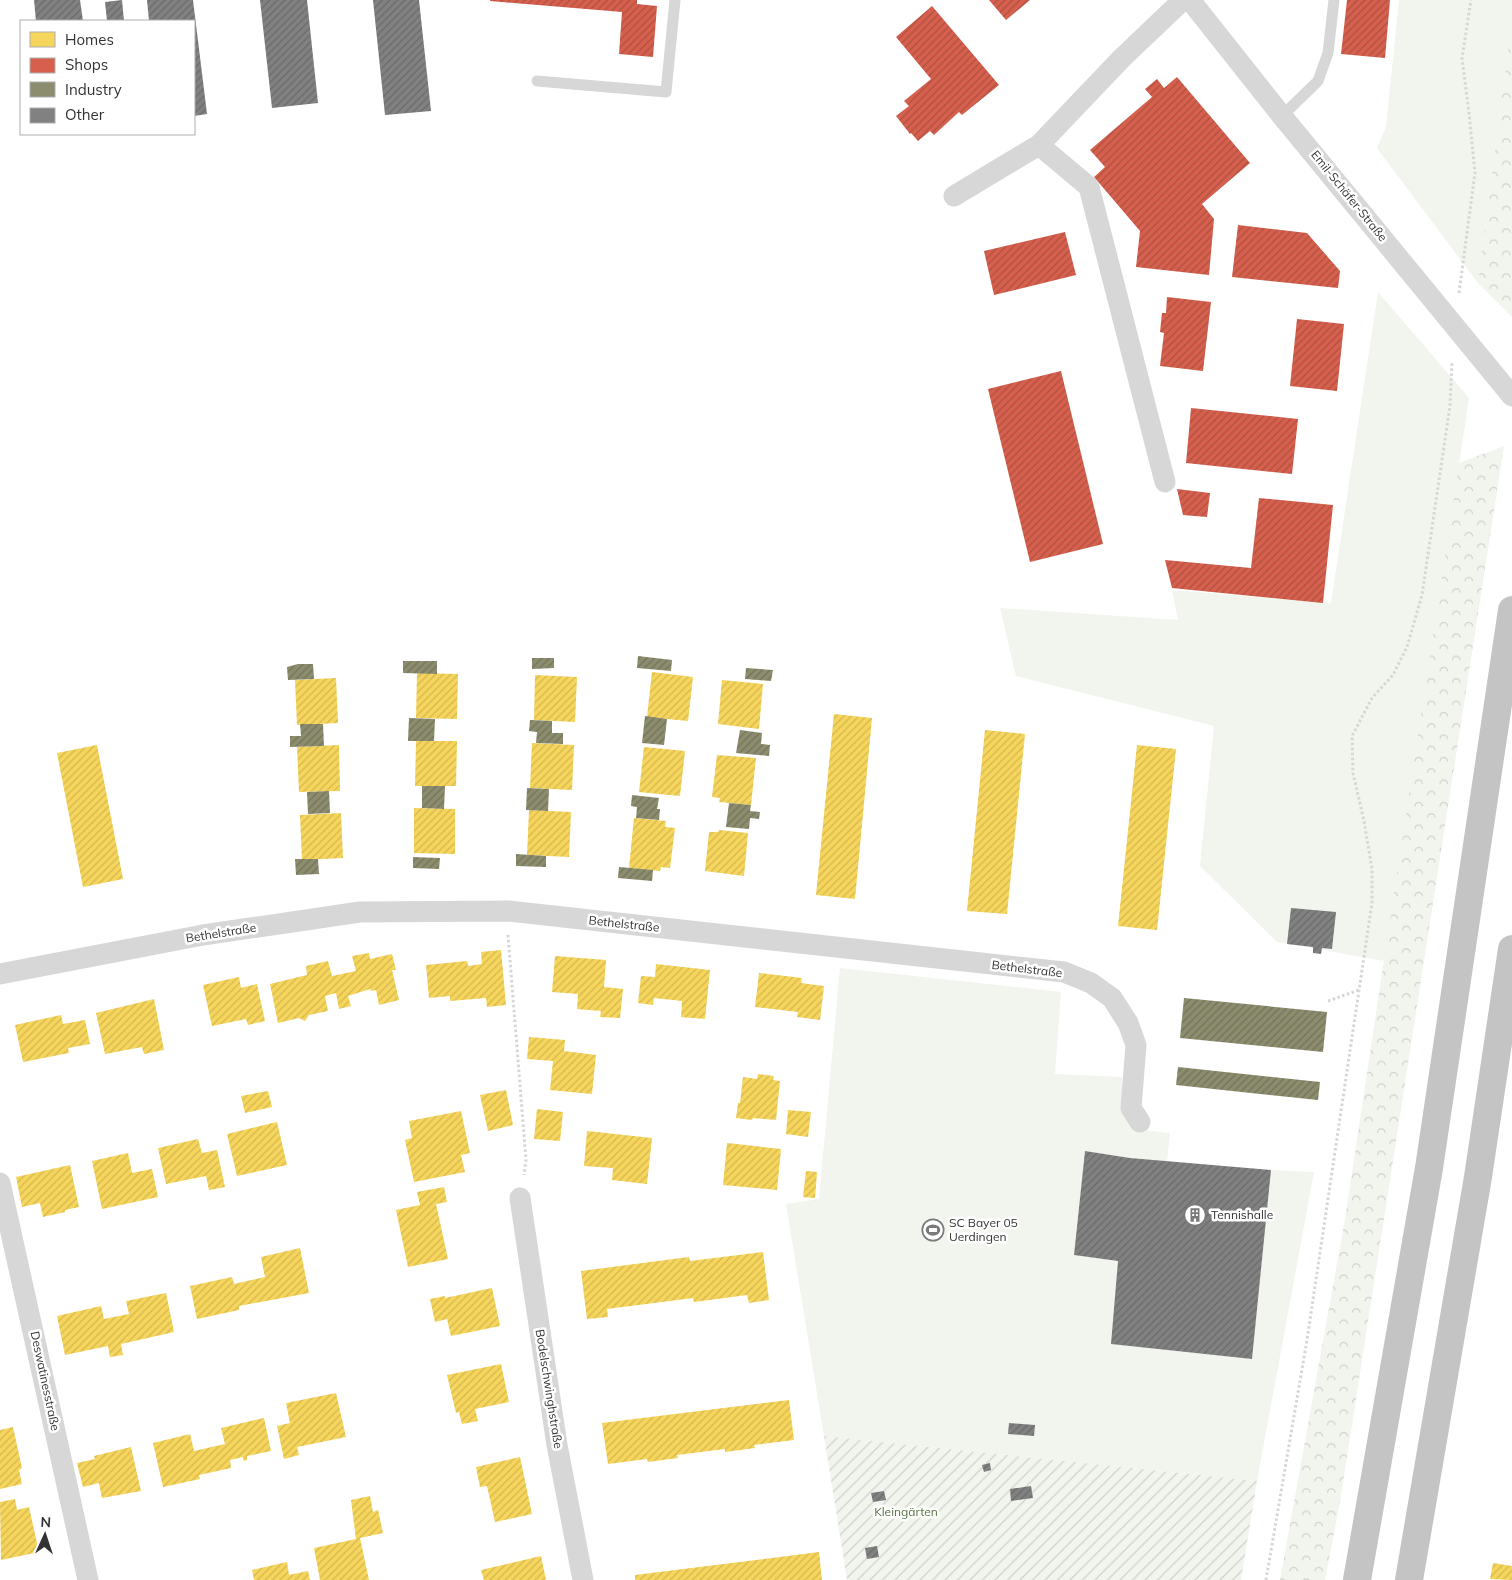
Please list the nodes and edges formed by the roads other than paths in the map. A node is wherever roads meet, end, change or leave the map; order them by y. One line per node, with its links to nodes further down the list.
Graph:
1 (675, 0): 5 (lane)
2 (1183, 0): 7 (street)
3 (1190, 0): 6 (street, Emil-Schäfer-Straße)
4 (1334, 0): 6 (lane)
5 (537, 81)
6 (1282, 116): 9 (street, Emil-Schäfer-Straße)
7 (1039, 145): 8 (street); 10 (street)
8 (954, 196)
9 (1510, 394)
10 (1165, 482)
11 (1512, 610): 19 (highway)
12 (1512, 949): 20 (highway)
13 (0, 974): 14 (street, Bethelstraße)
14 (1140, 1122)
15 (0, 1183): 17 (street, Deswatinesstraße)
16 (520, 1198): 18 (street, Bodelschwinghstraße)
17 (88, 1580)
18 (583, 1580)
19 (1357, 1580)
20 (1409, 1580)

